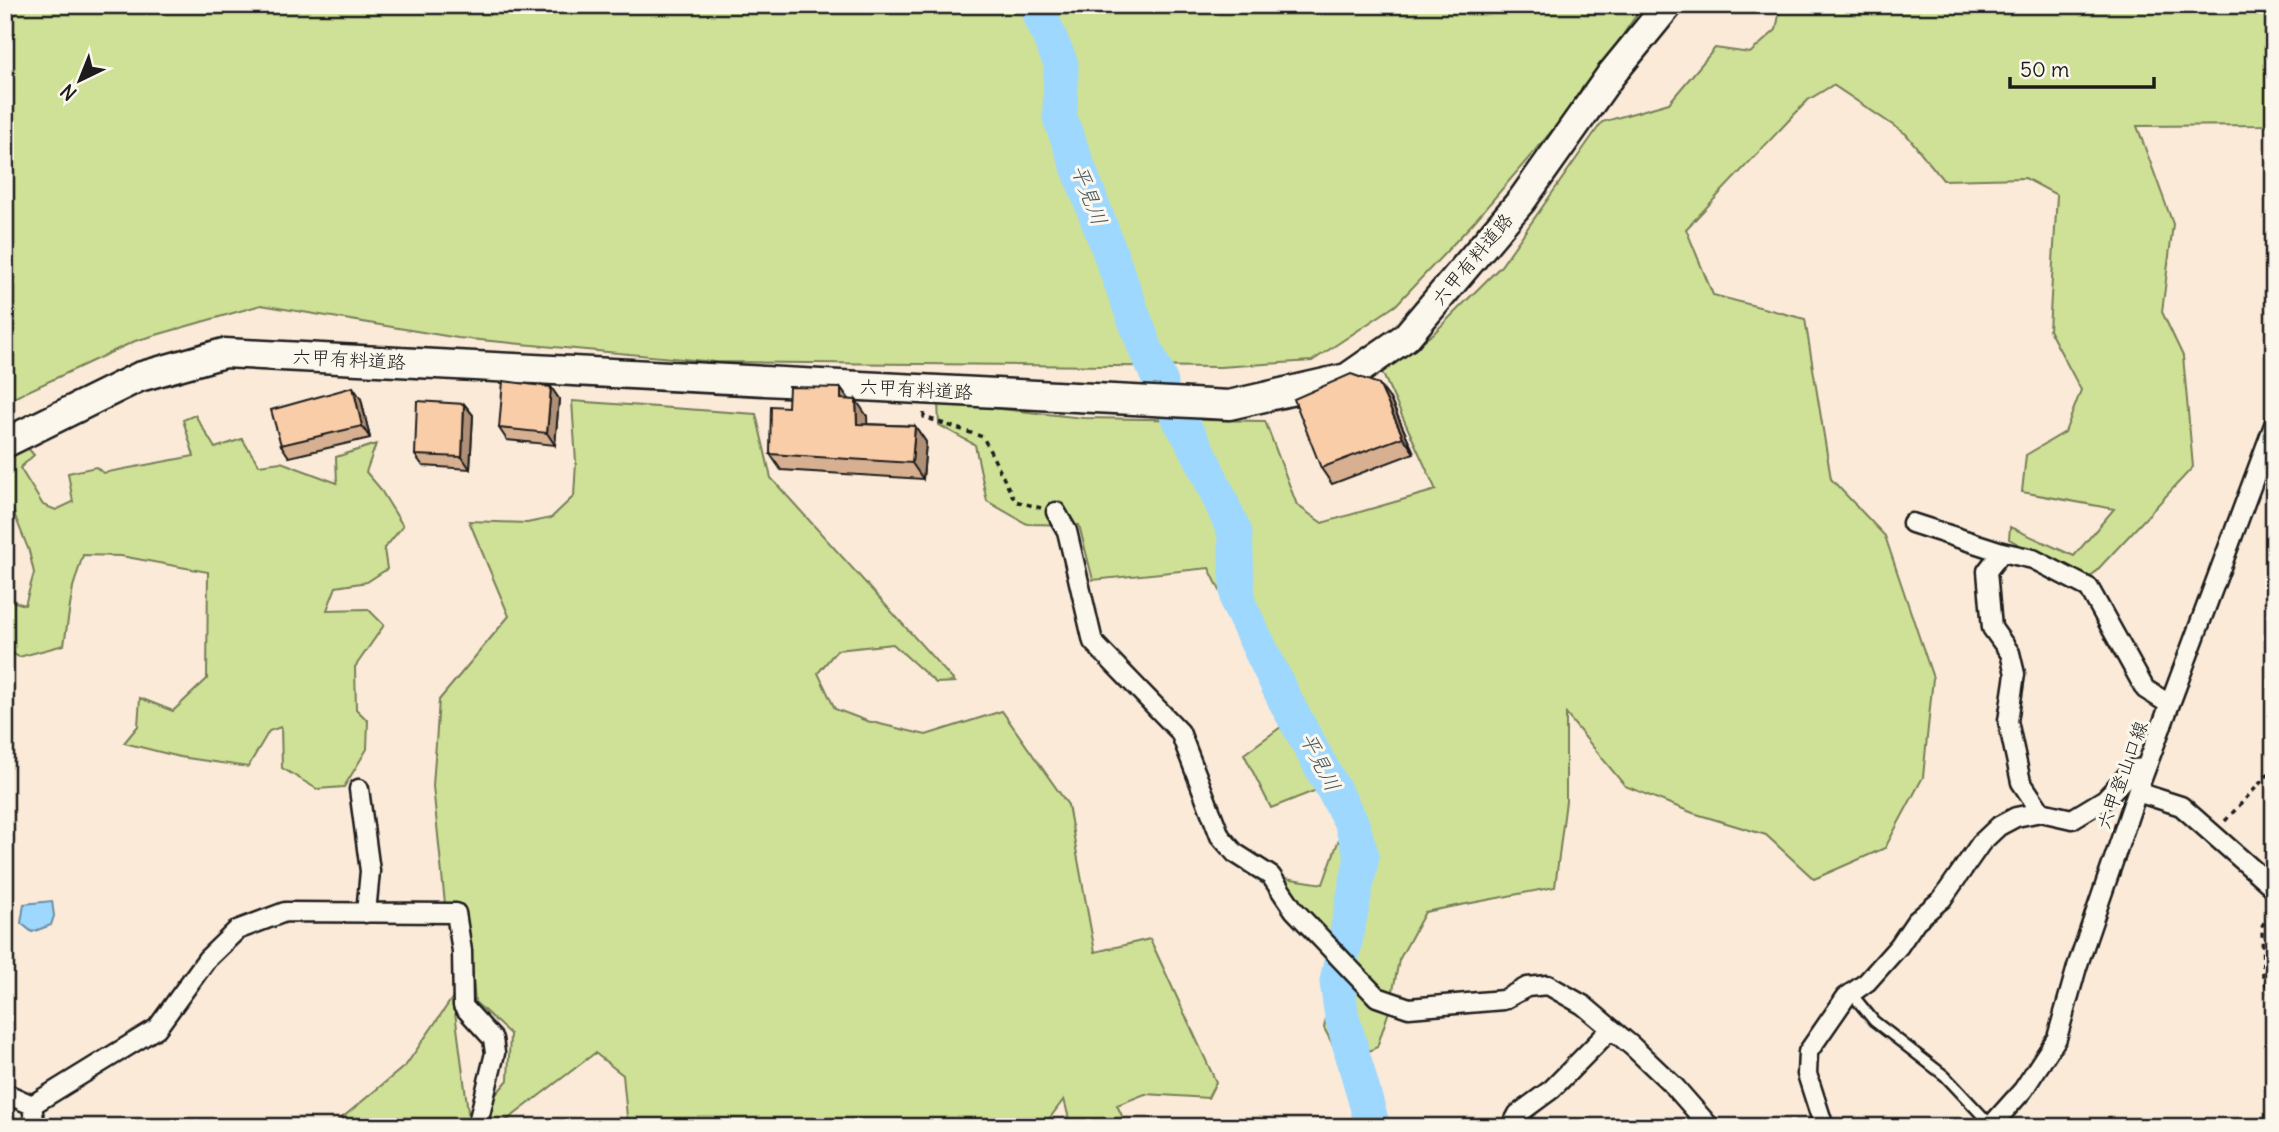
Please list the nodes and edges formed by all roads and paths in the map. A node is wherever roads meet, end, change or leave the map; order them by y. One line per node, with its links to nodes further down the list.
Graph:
1 (1668, 5): 2 (main road, 六甲有料道路)
2 (925, 390): 4 (main road, 六甲有料道路); 5 (path)
3 (2274, 425): 8 (street, 六甲登山口線)
4 (5, 443)
5 (1056, 512): 20 (street)
6 (1912, 523): 7 (street)
7 (2002, 552): 8 (street); 13 (street)
8 (2169, 704): 9 (street, 六甲登山口線)
9 (2146, 768): 12 (street, 六甲登山口線); 13 (street)
10 (2274, 768): 14 (path)
11 (359, 789): 17 (street)
12 (2137, 792): 14 (street); 23 (street, 六甲登山口線)
13 (2041, 812): 18 (street)
14 (2213, 832): 15 (street)
15 (2274, 888)
16 (2274, 905): 19 (path)
17 (366, 913): 22 (street); 25 (street)
18 (1851, 993): 23 (lane); 28 (street)
19 (2274, 1006)
20 (1611, 1029): 26 (street); 27 (street)
21 (5, 1093): 22 (street)
22 (32, 1105): 24 (street)
23 (1990, 1126)
24 (40, 1127)
25 (477, 1127)
26 (1511, 1127)
27 (1710, 1127)
28 (1824, 1127)

